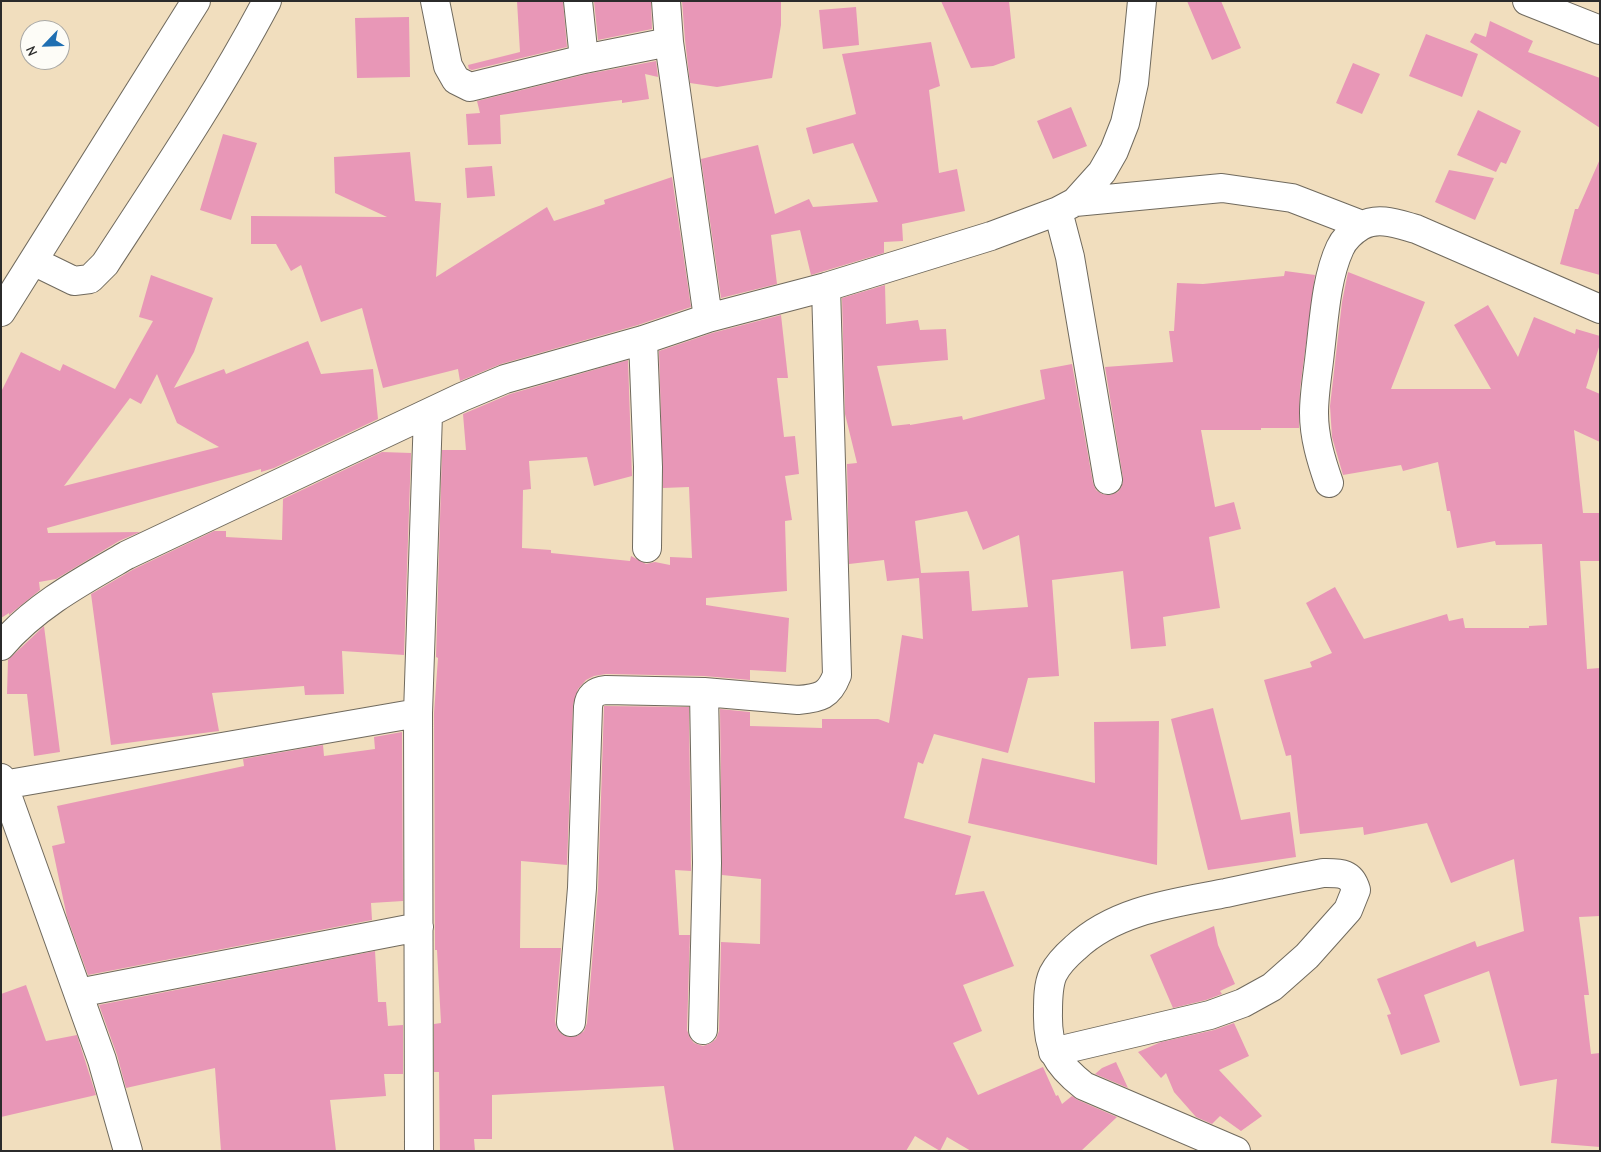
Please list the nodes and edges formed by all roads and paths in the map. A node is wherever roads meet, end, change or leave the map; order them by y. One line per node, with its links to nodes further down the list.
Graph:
1 (196, 1): 13 (street)
2 (267, 1): 13 (street)
3 (435, 1): 10 (street)
4 (578, 1): 10 (street)
5 (666, 1): 9 (street)
6 (1142, 1): 11 (street)
7 (1527, 1): 8 (street)
8 (1600, 30)
9 (669, 42): 10 (street); 17 (street)
10 (584, 59)
11 (1066, 206): 12 (street); 14 (street); 20 (street)
12 (1362, 225): 15 (street); 21 (street)
13 (33, 261): 16 (street)
14 (826, 287): 17 (street); 24 (street)
15 (1600, 309)
16 (1, 312)
17 (708, 318): 18 (street)
18 (643, 340): 19 (street); 22 (street)
19 (428, 414): 23 (street); 25 (street)
20 (1108, 480)
21 (1329, 483)
22 (647, 548)
23 (1, 646)
24 (704, 692): 29 (street); 30 (street)
25 (418, 713): 26 (street); 27 (street)
26 (2, 782): 28 (street)
27 (419, 927): 28 (street); 33 (street)
28 (78, 993): 32 (street)
29 (571, 1022)
30 (703, 1030)
31 (1053, 1052): 31 (street); 34 (street)
32 (128, 1151)
33 (419, 1151)
34 (1236, 1151)

